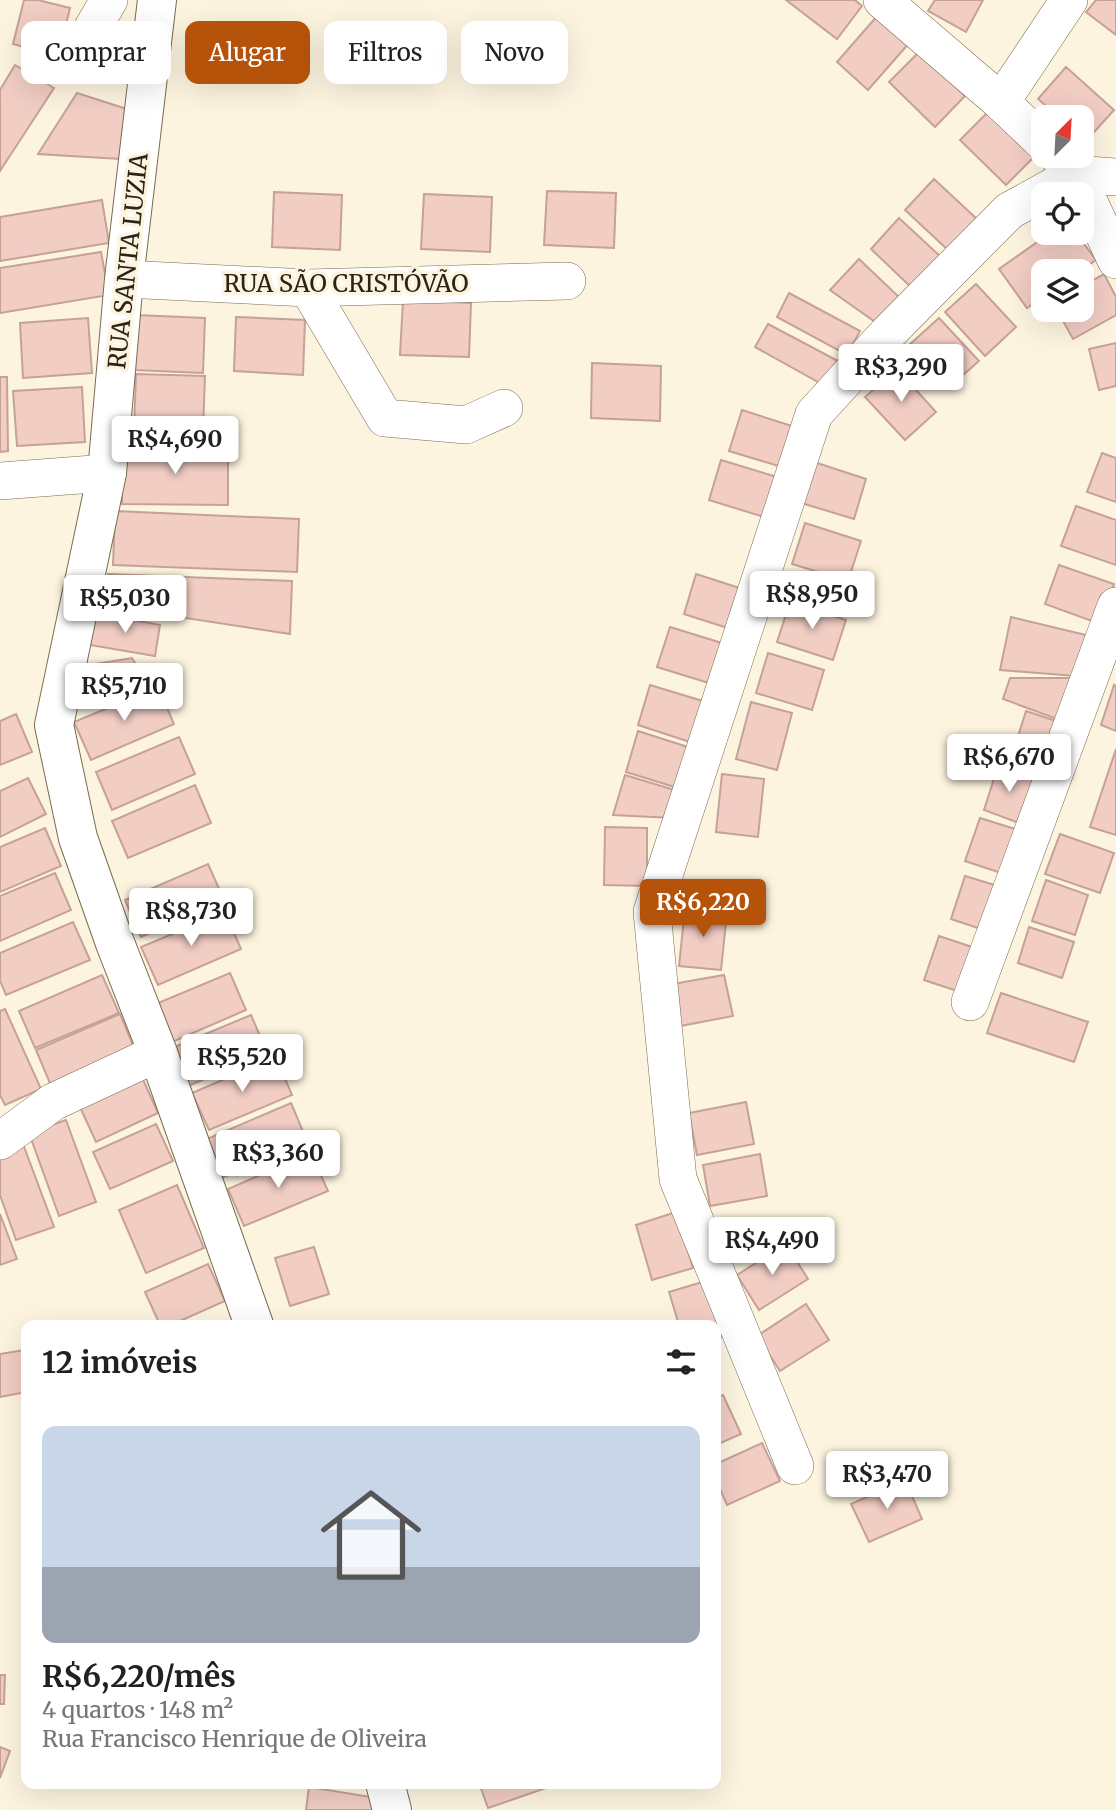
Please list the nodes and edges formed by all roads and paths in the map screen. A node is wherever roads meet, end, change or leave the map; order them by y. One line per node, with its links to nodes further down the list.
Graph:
1 (109, 0): 5 (street)
2 (157, 0): 13 (street, RUA SANTA LUZIA)
3 (883, 0): 6 (street)
4 (1069, 0): 6 (street)
5 (96, 21)
6 (1001, 102): 7 (street)
7 (1031, 131)
8 (1062, 168): 24 (street)
9 (1068, 168): 12 (street)
10 (1078, 168): 11 (street)
11 (1116, 177)
12 (1116, 261)
13 (124, 279): 15 (street, RUA SÃO CRISTÓVÃO); 17 (street, RUA SANTA LUZIA)
14 (567, 281): 15 (street, RUA SÃO CRISTÓVÃO)
15 (308, 288): 16 (street)
16 (504, 408)
17 (107, 473): 18 (street); 21 (street, RUA SANTA LUZIA)
18 (0, 481)
19 (1116, 606): 20 (street)
20 (970, 1002)
21 (158, 1053): 22 (street); 23 (street, RUA SANTA LUZIA)
22 (0, 1141)
23 (252, 1320)
24 (795, 1466)
25 (387, 1789): 26 (street)
26 (392, 1810)

